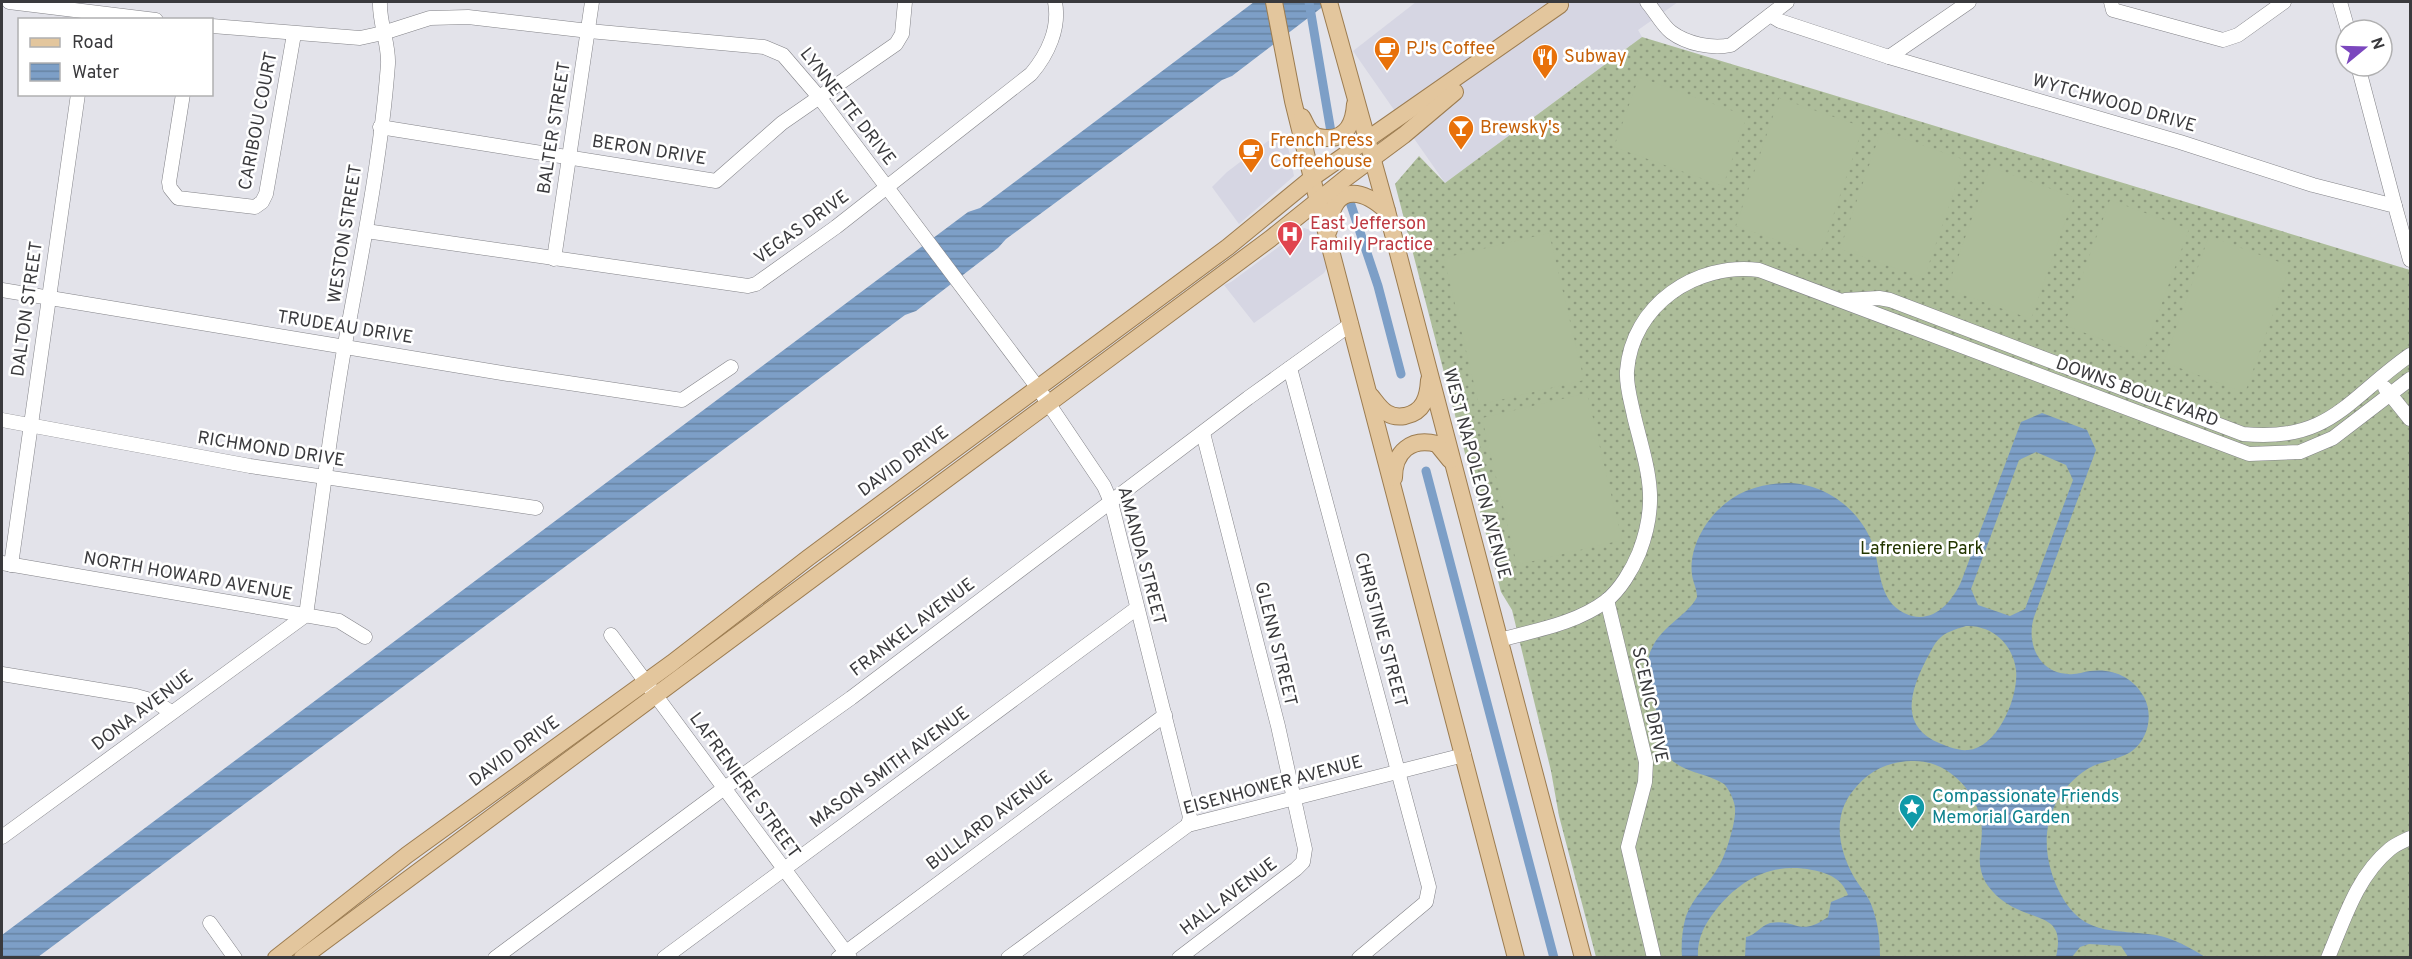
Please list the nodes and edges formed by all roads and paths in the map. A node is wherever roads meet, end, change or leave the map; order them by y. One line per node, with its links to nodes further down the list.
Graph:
1 (9, 2): 15 (street)
2 (380, 2): 21 (street, WESTON STREET)
3 (592, 2): 20 (street, BALTER STREET)
4 (905, 2): 27 (street, BERON DRIVE)
5 (1055, 2): 35 (street, VEGAS DRIVE)
6 (1274, 2): 29 (main road)
7 (1647, 2): 16 (street)
8 (1787, 2): 16 (street)
9 (1969, 2): 23 (street)
10 (2284, 2): 13 (street)
11 (2340, 2): 18 (street)
12 (1562, 3): 31 (main road, DAVID DRIVE); 33 (main road, DAVID DRIVE)
13 (2112, 6)
14 (1331, 10): 28 (main road, WEST NAPOLEON AVENUE)
15 (92, 11): 17 (street)
16 (1770, 15): 23 (street, WYTCHWOOD DRIVE)
17 (142, 18)
18 (2345, 18)
19 (213, 26): 22 (street, LYNNETTE DRIVE)
20 (589, 31): 21 (street, LYNNETTE DRIVE); 27 (street, LYNNETTE DRIVE); 32 (street, BALTER STREET)
21 (382, 33): 22 (street, LYNNETTE DRIVE); 30 (street, WESTON STREET)
22 (294, 34): 26 (street, CARIBOU COURT)
23 (1889, 57): 37 (street, WYTCHWOOD DRIVE)
24 (2361, 78): 37 (street)
25 (78, 96): 45 (street, DALTON STREET)
26 (183, 96)
27 (819, 97): 32 (street, BERON DRIVE); 35 (street, LYNNETTE DRIVE)
28 (1355, 99): 29 (main road); 31 (main road, WEST NAPOLEON AVENUE)
29 (1293, 101): 34 (main road)
30 (380, 127): 32 (street, BERON DRIVE); 39 (street, WESTON STREET)
31 (1366, 140): 33 (main road, WEST NAPOLEON AVENUE); 34 (main road, DAVID DRIVE)
32 (568, 156): 42 (street, BALTER STREET)
33 (1373, 158): 36 (main road, DAVID DRIVE); 38 (main road, WEST NAPOLEON AVENUE)
34 (1312, 178): 36 (main road); 55 (main road, DAVID DRIVE)
35 (886, 187): 41 (street, LYNNETTE DRIVE); 42 (street, VEGAS DRIVE)
36 (1317, 199): 40 (main road); 58 (main road, DAVID DRIVE)
37 (2395, 206): 43 (street)
38 (1388, 211): 40 (main road); 52 (main road, WEST NAPOLEON AVENUE)
39 (366, 231): 42 (street, VEGAS DRIVE); 48 (street, WESTON STREET)
40 (1328, 237): 47 (main road)
41 (927, 241): 55 (street, AMANDA STREET)
42 (554, 259)
43 (2410, 260)
44 (2, 290): 45 (street, TRUDEAU DRIVE)
45 (48, 296): 48 (street, TRUDEAU DRIVE); 61 (street, DALTON STREET)
46 (1839, 300): 54 (street, DOWNS BOULEVARD); 57 (street, DOWNS BOULEVARD); 71 (street, DOWNS BOULEVARD)
47 (1351, 324): 51 (street, FRANKEL AVENUE); 56 (main road)
48 (345, 346): 50 (street, TRUDEAU DRIVE); 64 (street, WESTON STREET)
49 (2410, 355): 54 (street, DOWNS BOULEVARD)
50 (731, 366)
51 (1290, 368): 62 (street, FRANKEL AVENUE); 82 (street, CHRISTINE STREET)
52 (1429, 371): 56 (main road); 63 (main road, WEST NAPOLEON AVENUE)
53 (2410, 379): 57 (street, DOWNS BOULEVARD)
54 (2379, 381): 57 (street)
55 (1038, 388): 58 (street, AMANDA STREET); 68 (main road, DAVID DRIVE)
56 (1368, 393): 65 (main road)
57 (2390, 393): 59 (street)
58 (1047, 404): 66 (street, AMANDA STREET); 69 (main road, DAVID DRIVE)
59 (2410, 419)
60 (2, 420): 61 (street, RICHMOND DRIVE)
61 (30, 424): 64 (street, RICHMOND DRIVE); 70 (street, DALTON STREET)
62 (1203, 433): 66 (street, FRANKEL AVENUE); 84 (street, GLENN STREET)
63 (1455, 468): 65 (main road); 76 (main road, WEST NAPOLEON AVENUE)
64 (326, 477): 67 (street, RICHMOND DRIVE); 73 (street, WESTON STREET)
65 (1394, 486): 81 (main road)
66 (1111, 502): 72 (street, AMANDA STREET); 83 (street, FRANKEL AVENUE)
67 (536, 508)
68 (838, 536): 69 (main road); 78 (main road, DAVID DRIVE)
69 (849, 551): 78 (main road, DAVID DRIVE)
70 (6, 564): 73 (street, NORTH HOWARD AVENUE)
71 (1607, 600): 76 (street, DOWNS BOULEVARD); 102 (street, SCENIC DRIVE)
72 (1137, 608): 80 (street, AMANDA STREET); 89 (street, MASON SMITH AVENUE)
73 (306, 615): 75 (street, NORTH HOWARD AVENUE); 79 (street, DONA AVENUE)
74 (611, 635): 78 (street, LAFRENIERE STREET)
75 (365, 637)
76 (1500, 640): 101 (main road, WEST NAPOLEON AVENUE)
77 (2, 674): 79 (street)
78 (650, 688): 83 (street, LAFRENIERE STREET); 93 (main road, DAVID DRIVE); 94 (main road, DAVID DRIVE)
79 (171, 712): 86 (street, DONA AVENUE)
80 (1165, 715): 85 (street, AMANDA STREET); 91 (street, BULLARD AVENUE)
81 (1464, 754): 82 (street, EISENHOWER AVENUE); 100 (main road)
82 (1400, 770): 84 (street, EISENHOWER AVENUE); 99 (street, CHRISTINE STREET)
83 (723, 788): 89 (street, LAFRENIERE STREET); 95 (street, FRANKEL AVENUE)
84 (1294, 799): 85 (street, EISENHOWER AVENUE); 88 (street, GLENN STREET)
85 (1188, 825): 97 (street, EISENHOWER AVENUE)
86 (2, 837)
87 (2410, 838): 103 (street)
88 (1300, 865): 98 (street, HALL AVENUE)
89 (783, 868): 91 (street, LAFRENIERE STREET); 96 (street, MASON SMITH AVENUE)
90 (210, 923): 92 (street)
91 (844, 956)
92 (235, 957)
93 (276, 957)
94 (302, 957)
95 (495, 957)
96 (664, 957)
97 (1008, 957)
98 (1179, 957)
99 (1359, 957)
100 (1516, 957)
101 (1583, 957)
102 (1654, 957)
103 (2328, 957)

